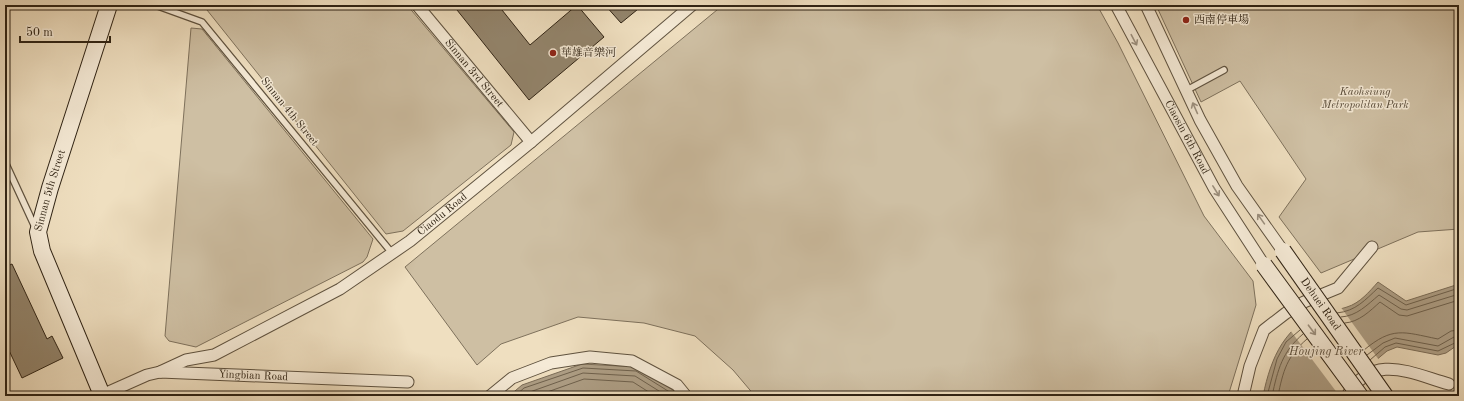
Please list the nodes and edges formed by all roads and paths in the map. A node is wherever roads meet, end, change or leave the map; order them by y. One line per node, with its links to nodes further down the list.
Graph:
1 (109, 5): 11 (street, Sinnan 5th Street)
2 (155, 5): 14 (lane, Sinnan 4th Street)
3 (417, 5): 9 (street, Sinnan 3rd Street)
4 (692, 5): 9 (street, Ciaodu Road)
5 (1116, 5): 15 (street, Ciaosin 6th Road, one-way to 15)
6 (1146, 5): 8 (street, Ciaosin 6th Road)
7 (1224, 70): 8 (lane)
8 (1187, 90): 13 (street, Ciaosin 6th Road, one-way to 8)
9 (531, 142): 14 (street, Ciaodu Road)
10 (5, 162): 11 (lane)
11 (38, 232): 19 (street, Sinnan 5th Street)
12 (1372, 247): 22 (street)
13 (1283, 251): 25 (street, Dehuei Road, bridge)
14 (392, 253): 16 (street, Ciaodu Road)
15 (1264, 265): 24 (street, Dehuei Road, one-way to 24, bridge)
16 (160, 372): 17 (street, Yingbian Road); 19 (street, Yingbian Road)
17 (408, 382)
18 (1449, 384): 23 (street)
19 (102, 396)
20 (490, 396): 21 (street)
21 (686, 396)
22 (1243, 396)
23 (1347, 396)
24 (1360, 396)
25 (1385, 396)

